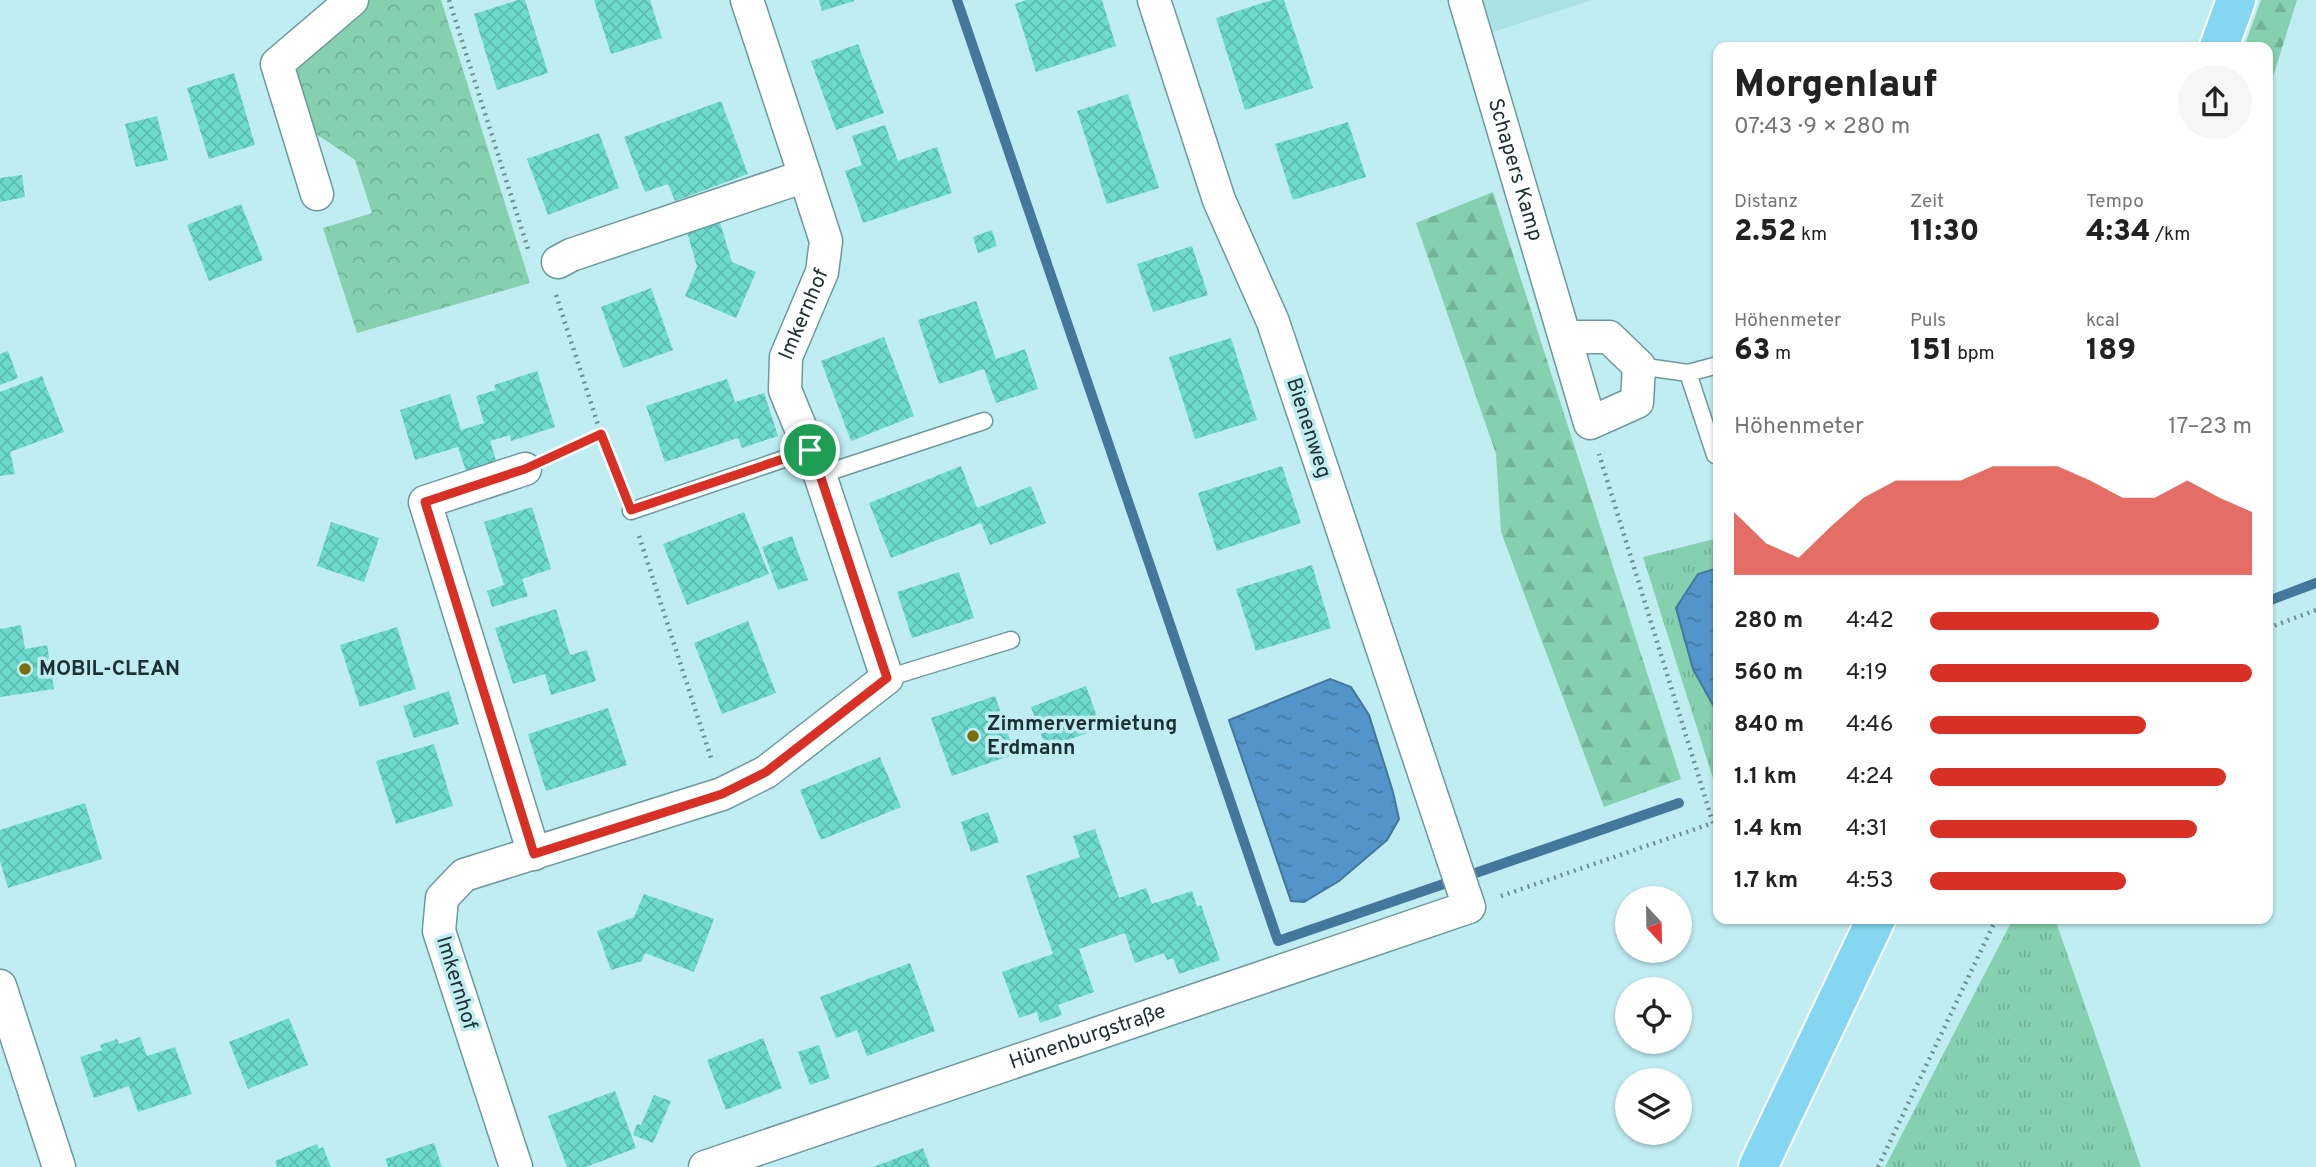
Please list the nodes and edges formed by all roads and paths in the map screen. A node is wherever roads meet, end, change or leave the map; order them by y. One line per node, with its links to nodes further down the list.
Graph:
1 (352, 0): 9 (street)
2 (449, 0): 10 (path)
3 (747, 0): 8 (street, Imkernhof)
4 (1154, 0): 30 (street, Bienenweg)
5 (1465, 0): 11 (street, Schapers Kamp)
6 (2236, 0): 7 (main road)
7 (2221, 42)
8 (804, 176): 10 (street); 19 (street, Imkernhof)
9 (317, 194)
10 (548, 271): 17 (path)
11 (1565, 337): 12 (street); 16 (street, Schapers Kamp)
12 (1639, 366): 14 (lane); 16 (street)
13 (1713, 366): 14 (lane)
14 (1688, 373): 18 (lane)
15 (984, 421): 19 (lane)
16 (1590, 423): 27 (path)
17 (601, 434): 20 (path); 21 (path)
18 (1713, 449)
19 (815, 463): 21 (lane); 25 (street, Imkernhof)
20 (525, 469): 29 (street)
21 (631, 510): 26 (path)
22 (2316, 610): 23 (path)
23 (2273, 626)
24 (1011, 640): 25 (lane, Imkernhof)
25 (887, 678): 26 (street, Imkernhof)
26 (722, 794): 29 (street, Imkernhof)
27 (1713, 813)
28 (1713, 823): 30 (path)
29 (534, 854): 35 (street, Imkernhof)
30 (1466, 900): 36 (street, Hünenburgstraße)
31 (1874, 924): 37 (main road)
32 (1994, 924): 38 (path)
33 (0, 986): 34 (street)
34 (59, 1167)
35 (516, 1167)
36 (705, 1167)
37 (1758, 1167)
38 (1878, 1167)

